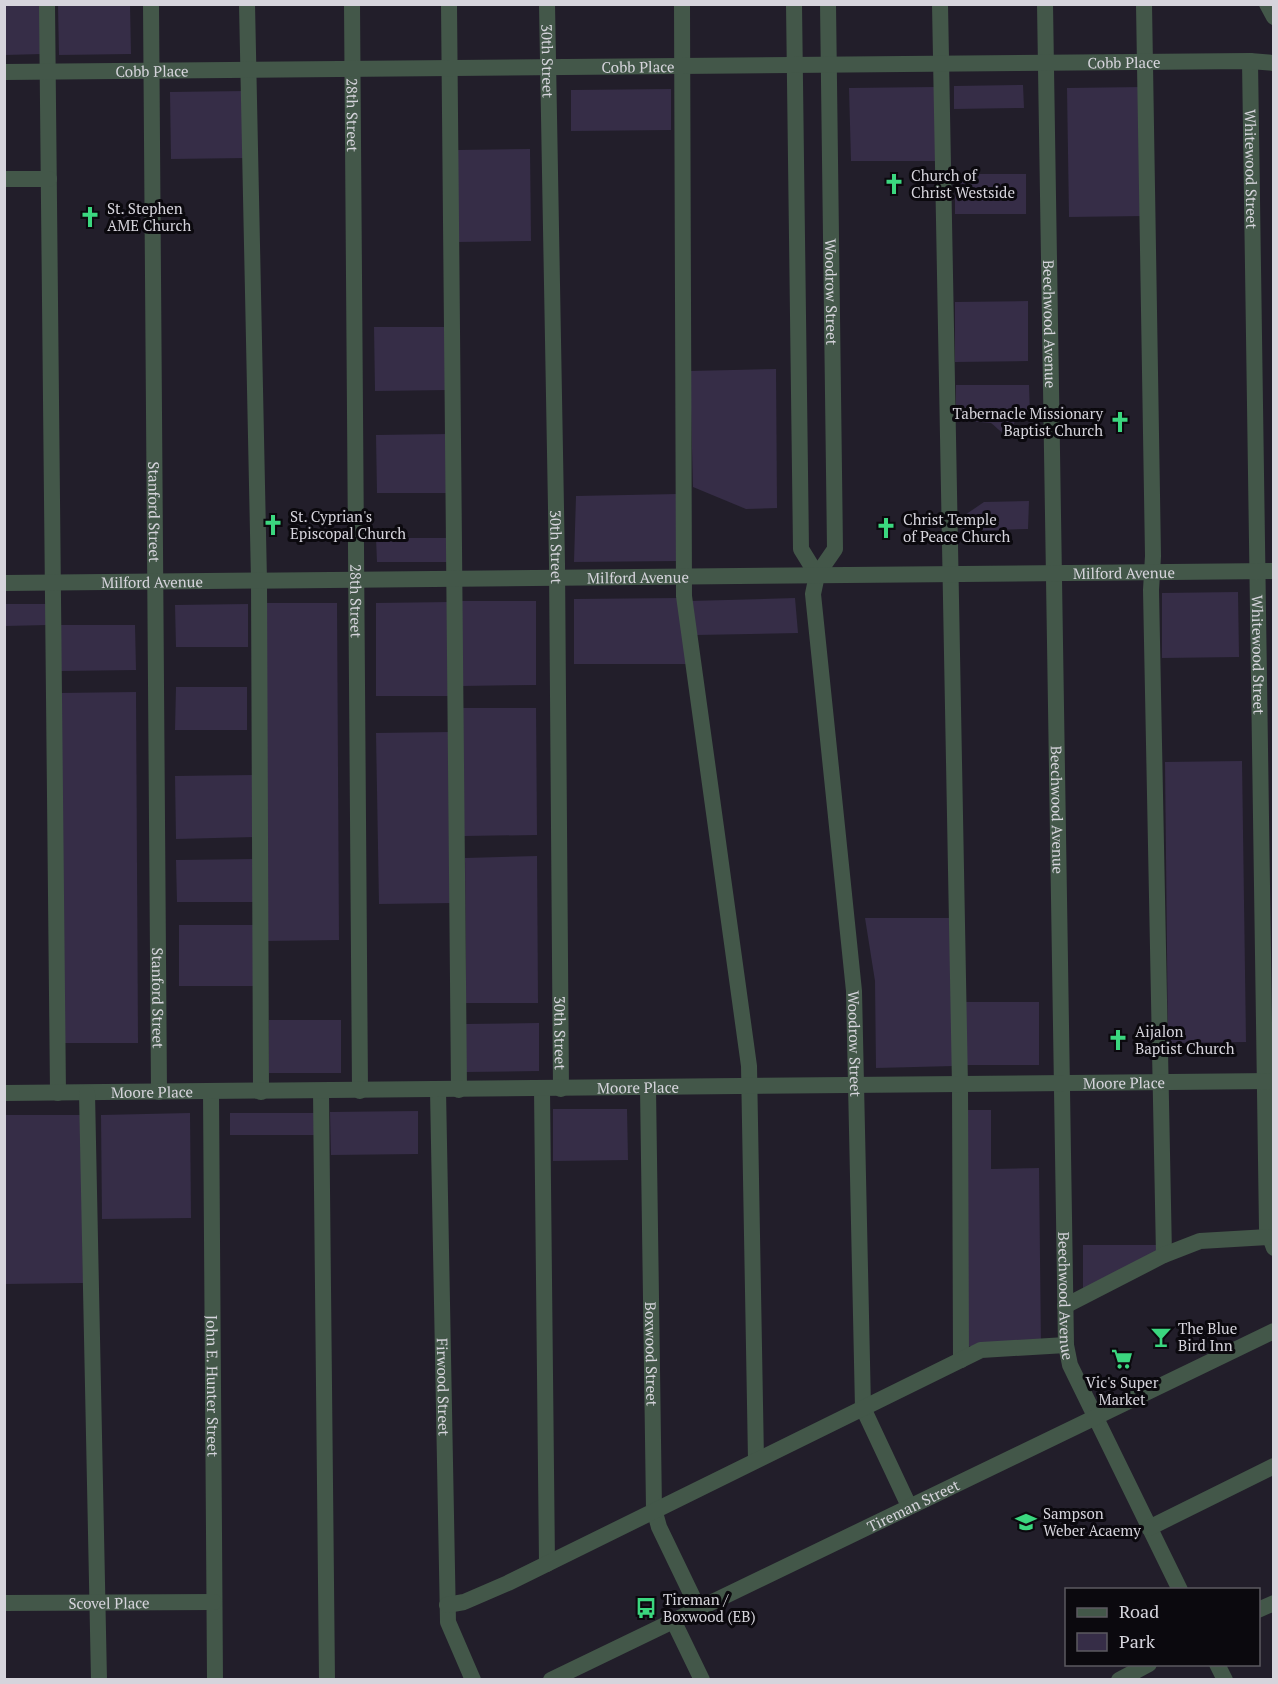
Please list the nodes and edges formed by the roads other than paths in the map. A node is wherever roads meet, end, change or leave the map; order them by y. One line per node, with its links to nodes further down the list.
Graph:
1 (47, 4): 29 (street)
2 (151, 4): 27 (street, Stanford Street)
3 (247, 4): 26 (street)
4 (352, 4): 25 (street, 28th Street)
5 (449, 4): 23 (street)
6 (547, 4): 24 (street, 30th Street)
7 (682, 4): 22 (street)
8 (794, 4): 20 (street)
9 (828, 4): 21 (street, Woodrow Street)
10 (940, 4): 19 (street)
11 (1045, 4): 17 (street, Beechwood Avenue)
12 (1144, 4): 16 (street)
13 (1267, 4): 14 (street)
14 (1274, 17)
15 (1250, 61): 16 (street, Cobb Place); 18 (street, Cobb Place); 32 (street, Whitewood Street)
16 (1144, 62): 17 (street, Cobb Place); 33 (street)
17 (1046, 63): 19 (street, Cobb Place); 34 (street, Beechwood Avenue)
18 (1274, 63)
19 (942, 64): 21 (street, Cobb Place); 36 (street)
20 (795, 65): 21 (street, Cobb Place); 22 (street, Cobb Place); 35 (street)
21 (829, 65): 35 (street, Woodrow Street)
22 (682, 66): 24 (street, Cobb Place); 37 (street)
23 (450, 68): 24 (street, Cobb Place); 25 (street, Cobb Place); 39 (street)
24 (548, 68): 38 (street, 30th Street)
25 (352, 69): 26 (street, Cobb Place); 40 (street, 28th Street)
26 (248, 70): 27 (street, Cobb Place); 42 (street)
27 (152, 71): 29 (street, Cobb Place); 41 (street, Stanford Street)
28 (4, 72): 29 (street, Cobb Place)
29 (47, 72): 31 (street)
30 (4, 179): 31 (street)
31 (49, 179): 43 (street)
32 (1265, 571): 33 (street, Milford Avenue); 45 (street, Whitewood Street)
33 (1152, 573): 34 (street, Milford Avenue); 46 (street)
34 (1053, 574): 36 (street, Milford Avenue); 47 (street, Beechwood Avenue)
35 (817, 575): 36 (street, Milford Avenue); 37 (street, Milford Avenue); 49 (street, Woodrow Street)
36 (953, 575): 48 (street)
37 (684, 577): 38 (street, Milford Avenue); 51 (street)
38 (557, 578): 39 (street, Milford Avenue); 53 (street, 30th Street)
39 (455, 579): 40 (street, Milford Avenue); 55 (street)
40 (356, 580): 42 (street, Milford Avenue); 57 (street, 28th Street)
41 (155, 581): 42 (street, Milford Avenue); 43 (street, Milford Avenue); 58 (street, Stanford Street)
42 (259, 581): 60 (street)
43 (51, 582): 44 (street, Milford Avenue); 61 (street)
44 (4, 583)
45 (1269, 1082): 46 (street, Moore Place); 64 (street, Whitewood Street)
46 (1161, 1083): 47 (street, Moore Place); 66 (street)
47 (1061, 1085): 48 (street, Moore Place); 67 (street, Beechwood Avenue)
48 (960, 1086): 49 (street, Moore Place); 70 (street)
49 (856, 1087): 51 (street, Moore Place); 71 (street, Woodrow Street)
50 (648, 1088): 51 (street, Moore Place); 53 (street, Moore Place); 76 (street, Boxwood Street)
51 (750, 1088): 73 (street)
52 (542, 1089): 53 (street, Moore Place); 55 (street, Moore Place); 78 (street)
53 (561, 1089)
54 (438, 1090): 55 (street, Moore Place); 57 (street, Moore Place); 84 (street, Firwood Street)
55 (459, 1090)
56 (321, 1091): 57 (street, Moore Place); 60 (street, Moore Place); 92 (street)
57 (360, 1091)
58 (159, 1092): 59 (street, Moore Place); 62 (street, Moore Place)
59 (211, 1092): 60 (street, Moore Place); 80 (street, John E. Hunter Street)
60 (261, 1092)
61 (58, 1093): 62 (street, Moore Place); 63 (street, Moore Place)
62 (87, 1093): 81 (street)
63 (4, 1094)
64 (1270, 1196): 65 (street, Whitewood Street)
65 (1271, 1243): 66 (street)
66 (1164, 1255): 67 (street)
67 (1065, 1306): 69 (street, Beechwood Avenue)
68 (1274, 1330): 72 (street, Tireman Street)
69 (1066, 1345): 70 (street); 72 (street, Beechwood Avenue)
70 (961, 1360): 71 (street)
71 (863, 1408): 73 (street); 75 (street, Woodrow Street)
72 (1094, 1417): 75 (street, Tireman Street); 77 (street, Beechwood Avenue)
73 (756, 1460): 76 (street)
74 (1274, 1466): 77 (street)
75 (909, 1506): 85 (street, Tireman Street)
76 (654, 1509): 78 (street); 85 (street, Boxwood Street)
77 (1149, 1528): 79 (street, Beechwood Avenue)
78 (547, 1564): 84 (street)
79 (1179, 1588)
80 (214, 1602): 81 (street, Scovel Place); 91 (street, John E. Hunter Street)
81 (98, 1603): 83 (street, Scovel Place); 90 (street)
82 (1274, 1603): 86 (street)
83 (4, 1604)
84 (447, 1605): 93 (street, Firwood Street)
85 (698, 1608): 87 (street, Tireman Street)
86 (1260, 1609)
87 (673, 1620): 94 (street, Tireman Street); 95 (street)
88 (1147, 1666): 96 (street)
89 (1218, 1666): 97 (street)
90 (99, 1680)
91 (215, 1680)
92 (327, 1680)
93 (472, 1680)
94 (551, 1680)
95 (702, 1680)
96 (1119, 1680)
97 (1225, 1680)

